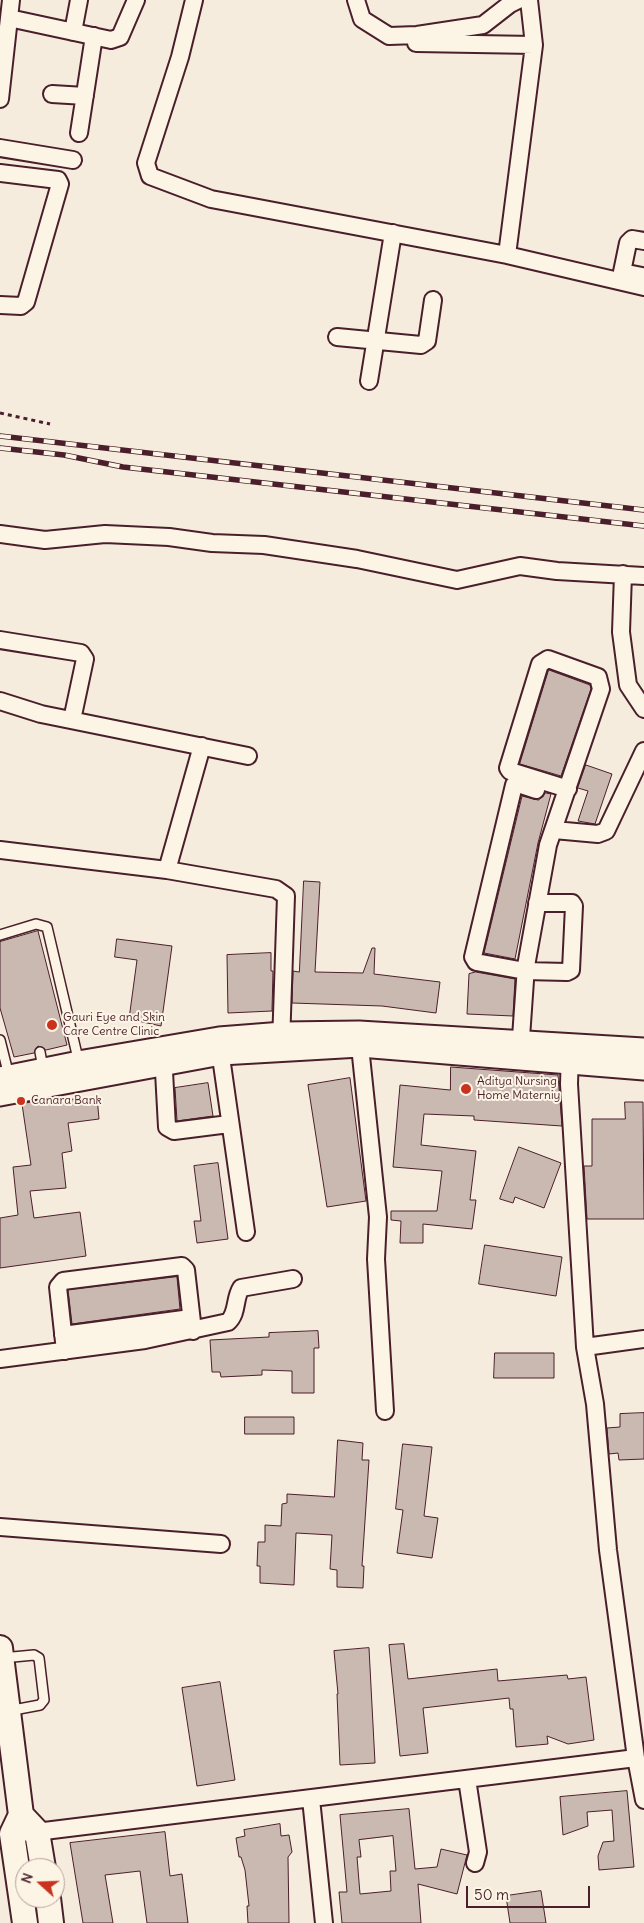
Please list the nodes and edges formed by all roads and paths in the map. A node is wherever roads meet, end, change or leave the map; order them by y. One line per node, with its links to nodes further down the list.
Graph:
1 (11, 0): 8 (street)
2 (79, 0): 9 (street)
3 (136, 0): 10 (street)
4 (194, 0): 20 (street)
5 (356, 0): 6 (street)
6 (518, 0)
7 (529, 0): 12 (street)
8 (9, 18): 9 (street); 15 (street)
9 (73, 32): 10 (street)
10 (94, 36): 14 (street)
11 (390, 42): 12 (street)
12 (534, 45): 22 (street)
13 (52, 94): 14 (street)
14 (85, 96): 16 (street)
15 (0, 99)
16 (79, 133)
17 (0, 148): 18 (street)
18 (73, 160)
19 (0, 173): 27 (street)
20 (392, 234): 22 (street); 29 (street)
21 (644, 241): 23 (street)
22 (507, 255): 23 (street)
23 (621, 276): 24 (street); 25 (street)
24 (644, 276)
25 (644, 287)
26 (433, 300): 29 (street)
27 (0, 305)
28 (337, 337): 29 (street)
29 (375, 340): 30 (street)
30 (368, 381)
31 (0, 413): 32 (path)
32 (50, 424)
33 (0, 534): 34 (street)
34 (624, 574): 35 (street); 38 (street)
35 (644, 576)
36 (0, 640): 39 (street)
37 (0, 701): 39 (street)
38 (643, 705)
39 (72, 720): 40 (street)
40 (202, 746): 41 (street); 46 (street)
41 (248, 756)
42 (642, 762): 44 (street)
43 (566, 794): 43 (street); 44 (street); 49 (street)
44 (554, 830): 47 (street)
45 (0, 850): 46 (street)
46 (167, 870): 52 (street)
47 (537, 903): 49 (street); 49 (street)
48 (0, 935): 59 (lane)
49 (525, 971): 55 (street)
50 (360, 1039): 52 (street); 55 (street); 69 (street)
51 (0, 1040): 60 (lane)
52 (282, 1042): 53 (street)
53 (220, 1046): 57 (street); 61 (street)
54 (644, 1049): 56 (street)
55 (520, 1051): 56 (street)
56 (570, 1054): 58 (street); 67 (street)
57 (163, 1056): 59 (street); 61 (street)
58 (644, 1069)
59 (80, 1070): 60 (street)
60 (5, 1086)
61 (229, 1124): 62 (street)
62 (246, 1232)
63 (293, 1279): 64 (street)
64 (192, 1324): 66 (street); 66 (street)
65 (644, 1339): 67 (street)
66 (64, 1343): 68 (street)
67 (585, 1347): 74 (street)
68 (0, 1359)
69 (385, 1411)
70 (0, 1527): 71 (street)
71 (220, 1544)
72 (1, 1652): 73 (main road); 73 (lane)
73 (8, 1711): 78 (main road)
74 (636, 1758): 75 (street); 77 (street)
75 (467, 1779): 76 (street); 80 (street)
76 (311, 1799): 78 (street); 84 (street)
77 (644, 1800)
78 (23, 1827): 79 (main road); 82 (main road)
79 (38, 1858)
80 (475, 1863)
81 (49, 1908): 83 (main road)
82 (25, 1923)
83 (51, 1923)
84 (324, 1923)

